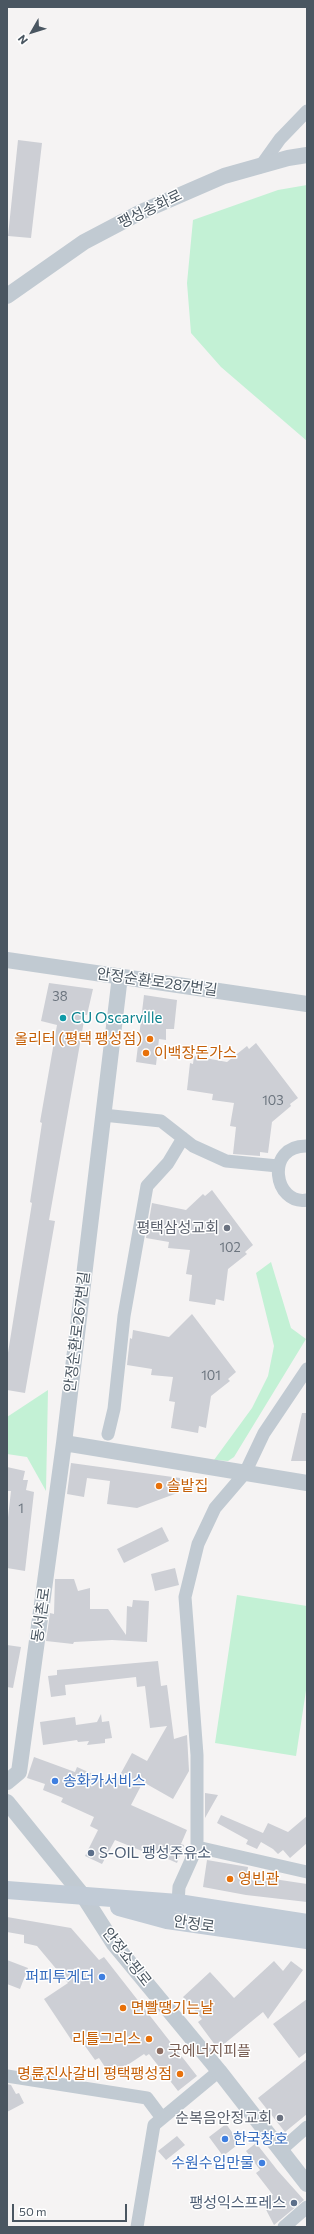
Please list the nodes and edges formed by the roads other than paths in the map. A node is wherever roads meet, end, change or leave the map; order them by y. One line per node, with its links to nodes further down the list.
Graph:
1 (307, 111): 3 (street)
2 (307, 155): 3 (street, 팽성송화로)
3 (260, 167): 4 (street, 팽성송화로)
4 (7, 296)
5 (7, 960): 6 (street, 안정순환로287번길)
6 (120, 976): 7 (street, 안정순환로287번길); 8 (street, 안정순환로267번길)
7 (307, 1004)
8 (103, 1115): 9 (street); 15 (street, 안정순환로267번길)
9 (183, 1138): 11 (street); 14 (street)
10 (307, 1146): 11 (street)
11 (278, 1166): 12 (street)
12 (307, 1200)
13 (307, 1369): 16 (street)
14 (108, 1434)
15 (64, 1442): 16 (street); 18 (street, 동서촌로)
16 (245, 1473): 17 (street); 20 (street)
17 (307, 1483)
18 (7, 1782)
19 (7, 1802): 23 (street)
20 (196, 1848): 21 (street); 24 (street)
21 (307, 1872)
22 (7, 1890): 23 (main road, 안정로)
23 (84, 1897): 24 (main road, 안정로); 26 (main road, 안정로); 27 (street, 안정쇼핑로)
24 (178, 1903): 25 (main road, 안정로)
25 (307, 1923)
26 (307, 1940)
27 (219, 2071): 29 (street); 31 (street, 안정쇼핑로)
28 (7, 2076): 29 (street)
29 (162, 2118): 34 (street)
30 (307, 2127): 31 (street)
31 (281, 2150): 32 (street, 안정쇼핑로)
32 (307, 2184)
33 (307, 2207): 35 (street)
34 (137, 2227)
35 (284, 2227)

